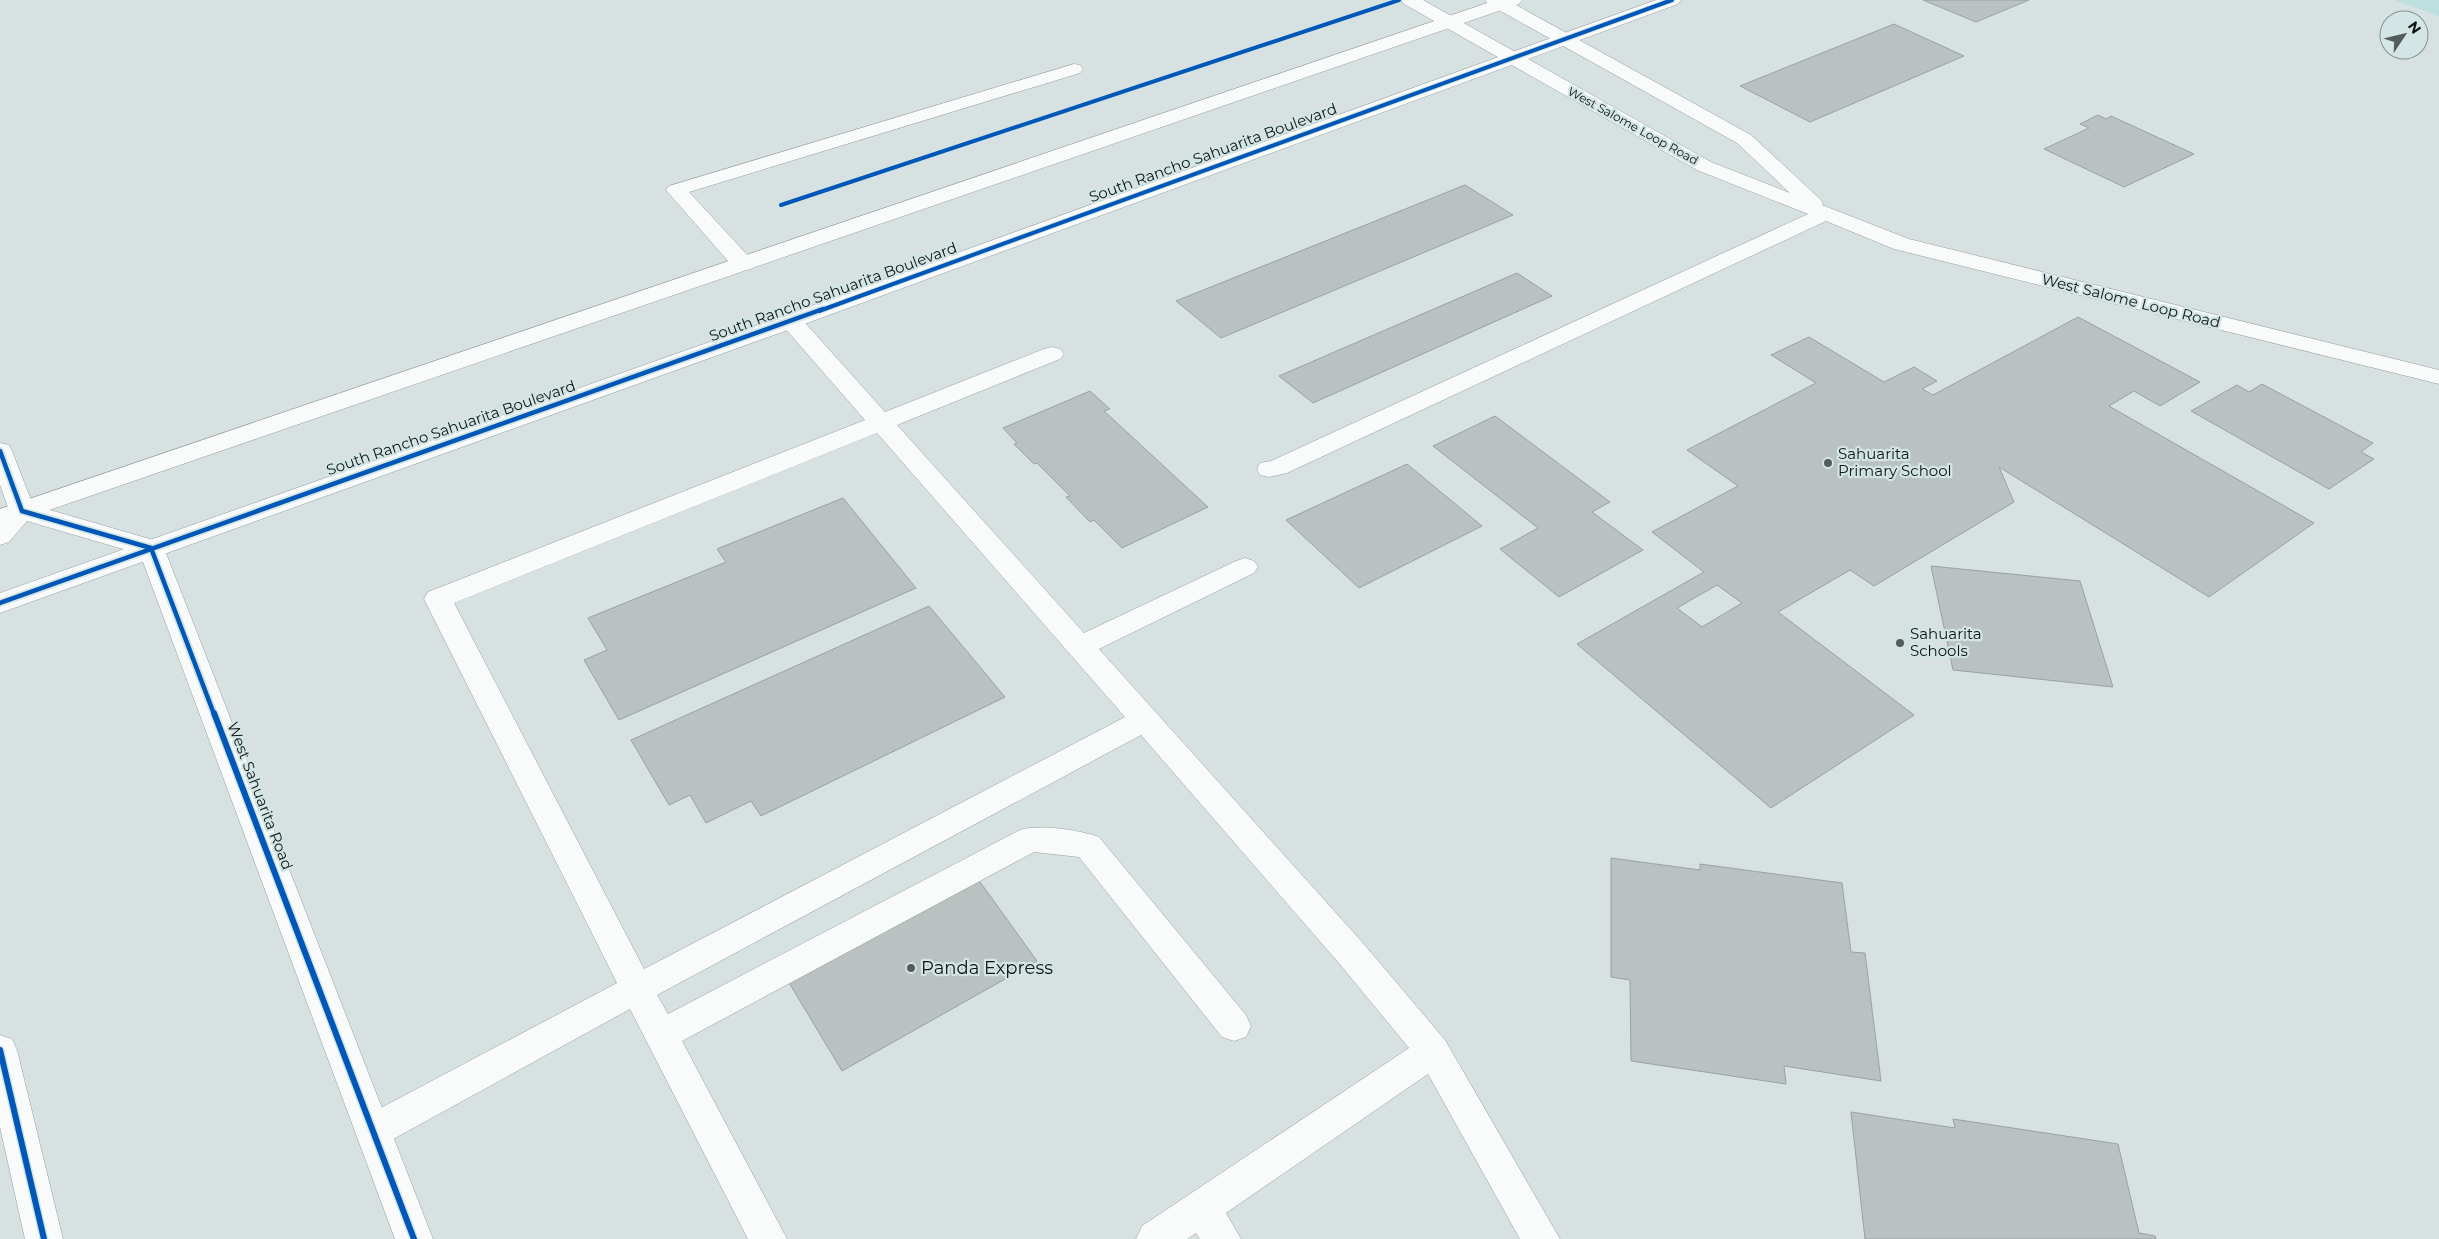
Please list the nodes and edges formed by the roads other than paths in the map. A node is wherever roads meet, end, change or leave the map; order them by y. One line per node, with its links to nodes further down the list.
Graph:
1 (1410, 0): 4 (street, West Salome Loop Road)
2 (1672, 0): 5 (street, South Rancho Sahuarita Boulevard)
3 (1502, 1): 4 (street); 5 (street, West Salome Loop Road)
4 (1449, 22): 6 (street, West Salome Loop Road); 9 (street)
5 (1563, 38): 6 (street, South Rancho Sahuarita Boulevard); 8 (street, West Salome Loop Road)
6 (1510, 57): 8 (street, West Salome Loop Road); 10 (street, South Rancho Sahuarita Boulevard)
7 (1074, 69): 9 (street)
8 (1825, 214): 12 (street, West Salome Loop Road); 15 (street)
9 (743, 264): 16 (street)
10 (791, 321): 13 (street); 18 (street, South Rancho Sahuarita Boulevard)
11 (1052, 354): 13 (street)
12 (2439, 377)
13 (880, 423): 21 (street); 23 (street)
14 (0, 451): 16 (street)
15 (1269, 469)
16 (11, 514): 17 (street); 18 (street)
17 (0, 536)
18 (152, 548): 20 (street, South Rancho Sahuarita Boulevard); 28 (street, West Sahuarita Road)
19 (1245, 567): 21 (street)
20 (0, 603)
21 (1079, 647): 22 (street)
22 (1145, 720): 23 (street); 27 (street)
23 (637, 988): 25 (street); 28 (street)
24 (1234, 1026): 25 (street)
25 (661, 1035): 32 (street)
26 (0, 1050): 30 (street)
27 (1433, 1051): 29 (street); 35 (street)
28 (373, 1131): 31 (street, West Sahuarita Road)
29 (1200, 1208): 33 (street); 34 (street)
30 (44, 1239)
31 (414, 1239)
32 (768, 1239)
33 (1155, 1239)
34 (1222, 1239)
35 (1541, 1239)

